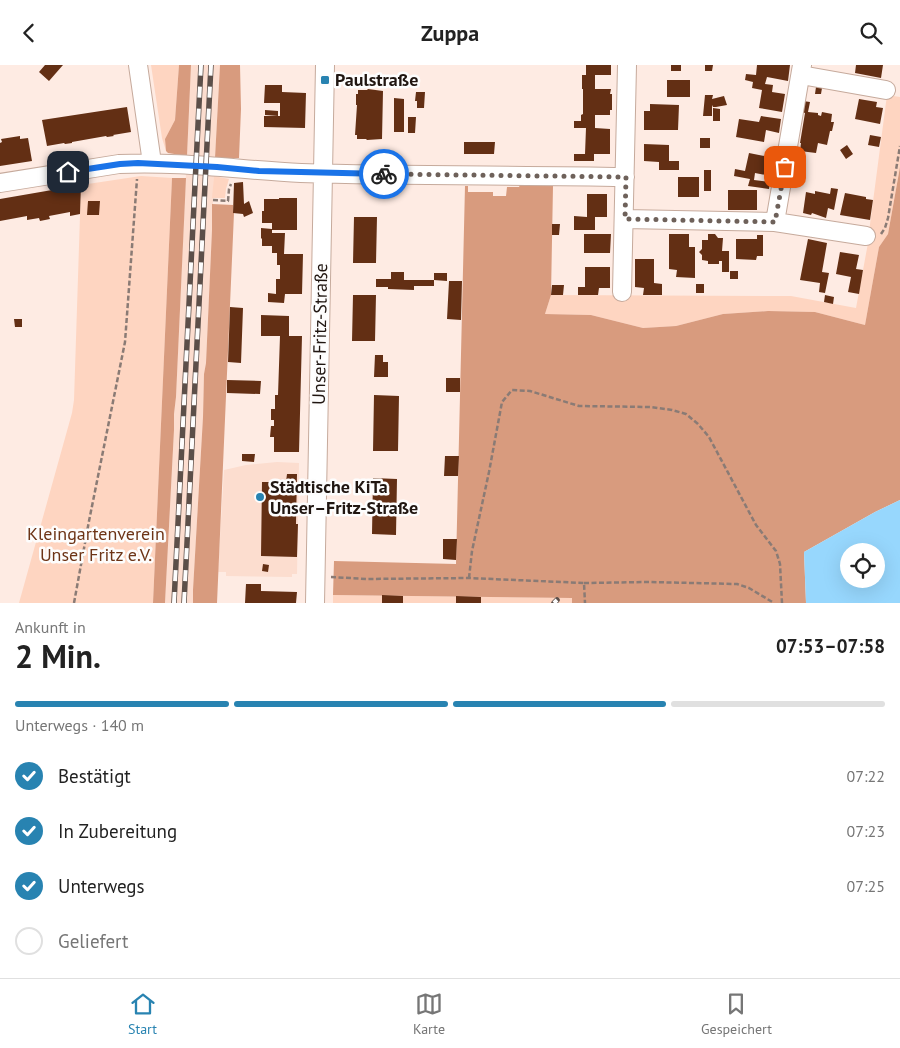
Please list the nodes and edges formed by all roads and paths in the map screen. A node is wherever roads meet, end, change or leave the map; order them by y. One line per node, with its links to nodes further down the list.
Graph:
1 (138, 65): 7 (street)
2 (325, 65): 8 (street, Unser-Fritz-Straße)
3 (627, 65): 9 (street)
4 (802, 70): 5 (street); 14 (street)
5 (886, 91)
6 (900, 145): 15 (path)
7 (145, 163): 8 (street); 10 (street); 20 (path)
8 (324, 173): 9 (street); 17 (street, Unser-Fritz-Straße)
9 (626, 177): 13 (street)
10 (0, 183)
11 (229, 189): 12 (path)
12 (213, 200)
13 (625, 219): 14 (street); 16 (street)
14 (775, 222): 15 (street)
15 (866, 236)
16 (622, 292)
17 (316, 576): 18 (path); 21 (street, Unser-Fritz-Straße)
18 (469, 578): 19 (path); 24 (path)
19 (584, 583): 22 (path); 23 (path)
20 (74, 603)
21 (315, 603)
22 (585, 603)
23 (774, 603)
24 (782, 603)

